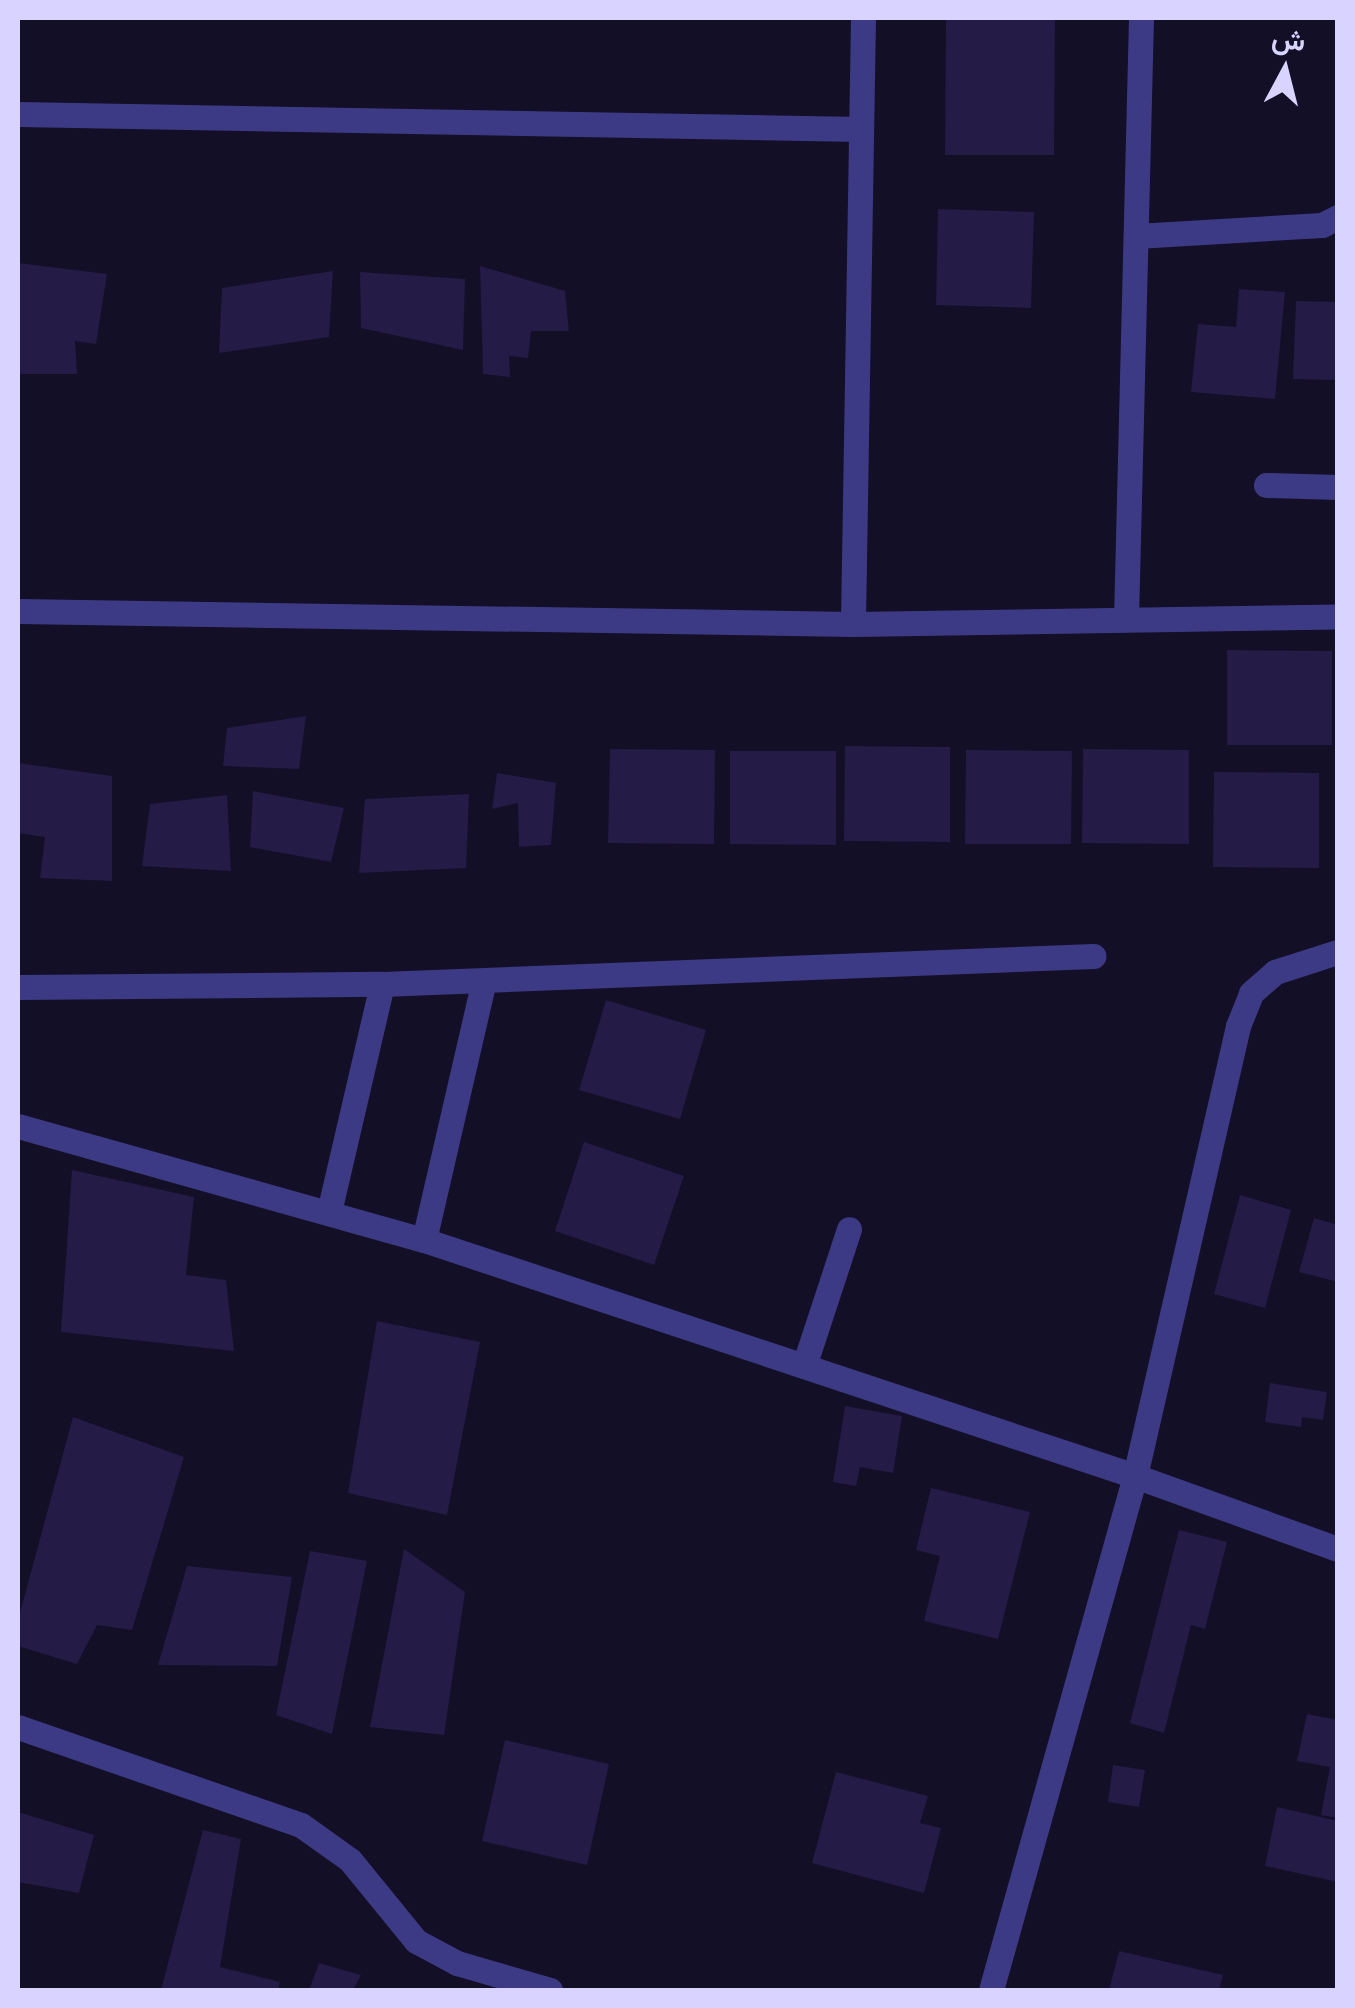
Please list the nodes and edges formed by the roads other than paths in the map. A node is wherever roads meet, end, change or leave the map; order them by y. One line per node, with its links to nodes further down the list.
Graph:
1 (863, 18): 4 (street)
2 (1141, 18): 6 (street)
3 (18, 114): 4 (street)
4 (861, 128): 12 (street)
5 (1338, 217): 6 (street)
6 (1136, 236): 11 (street)
7 (1266, 485): 8 (street)
8 (1338, 487)
9 (18, 611): 12 (street)
10 (1338, 616): 11 (street)
11 (1126, 620): 12 (street)
12 (853, 624)
13 (1337, 951): 23 (street)
14 (1093, 956): 15 (street)
15 (484, 980): 16 (street); 21 (street)
16 (382, 984): 17 (street); 19 (street)
17 (18, 988)
18 (18, 1126): 19 (street)
19 (328, 1212): 21 (street)
20 (849, 1228): 22 (street)
21 (424, 1240): 22 (street)
22 (804, 1366): 23 (street)
23 (1135, 1476): 24 (street); 27 (street)
24 (1338, 1549)
25 (18, 1727): 26 (street)
26 (550, 1990)
27 (991, 1990)

